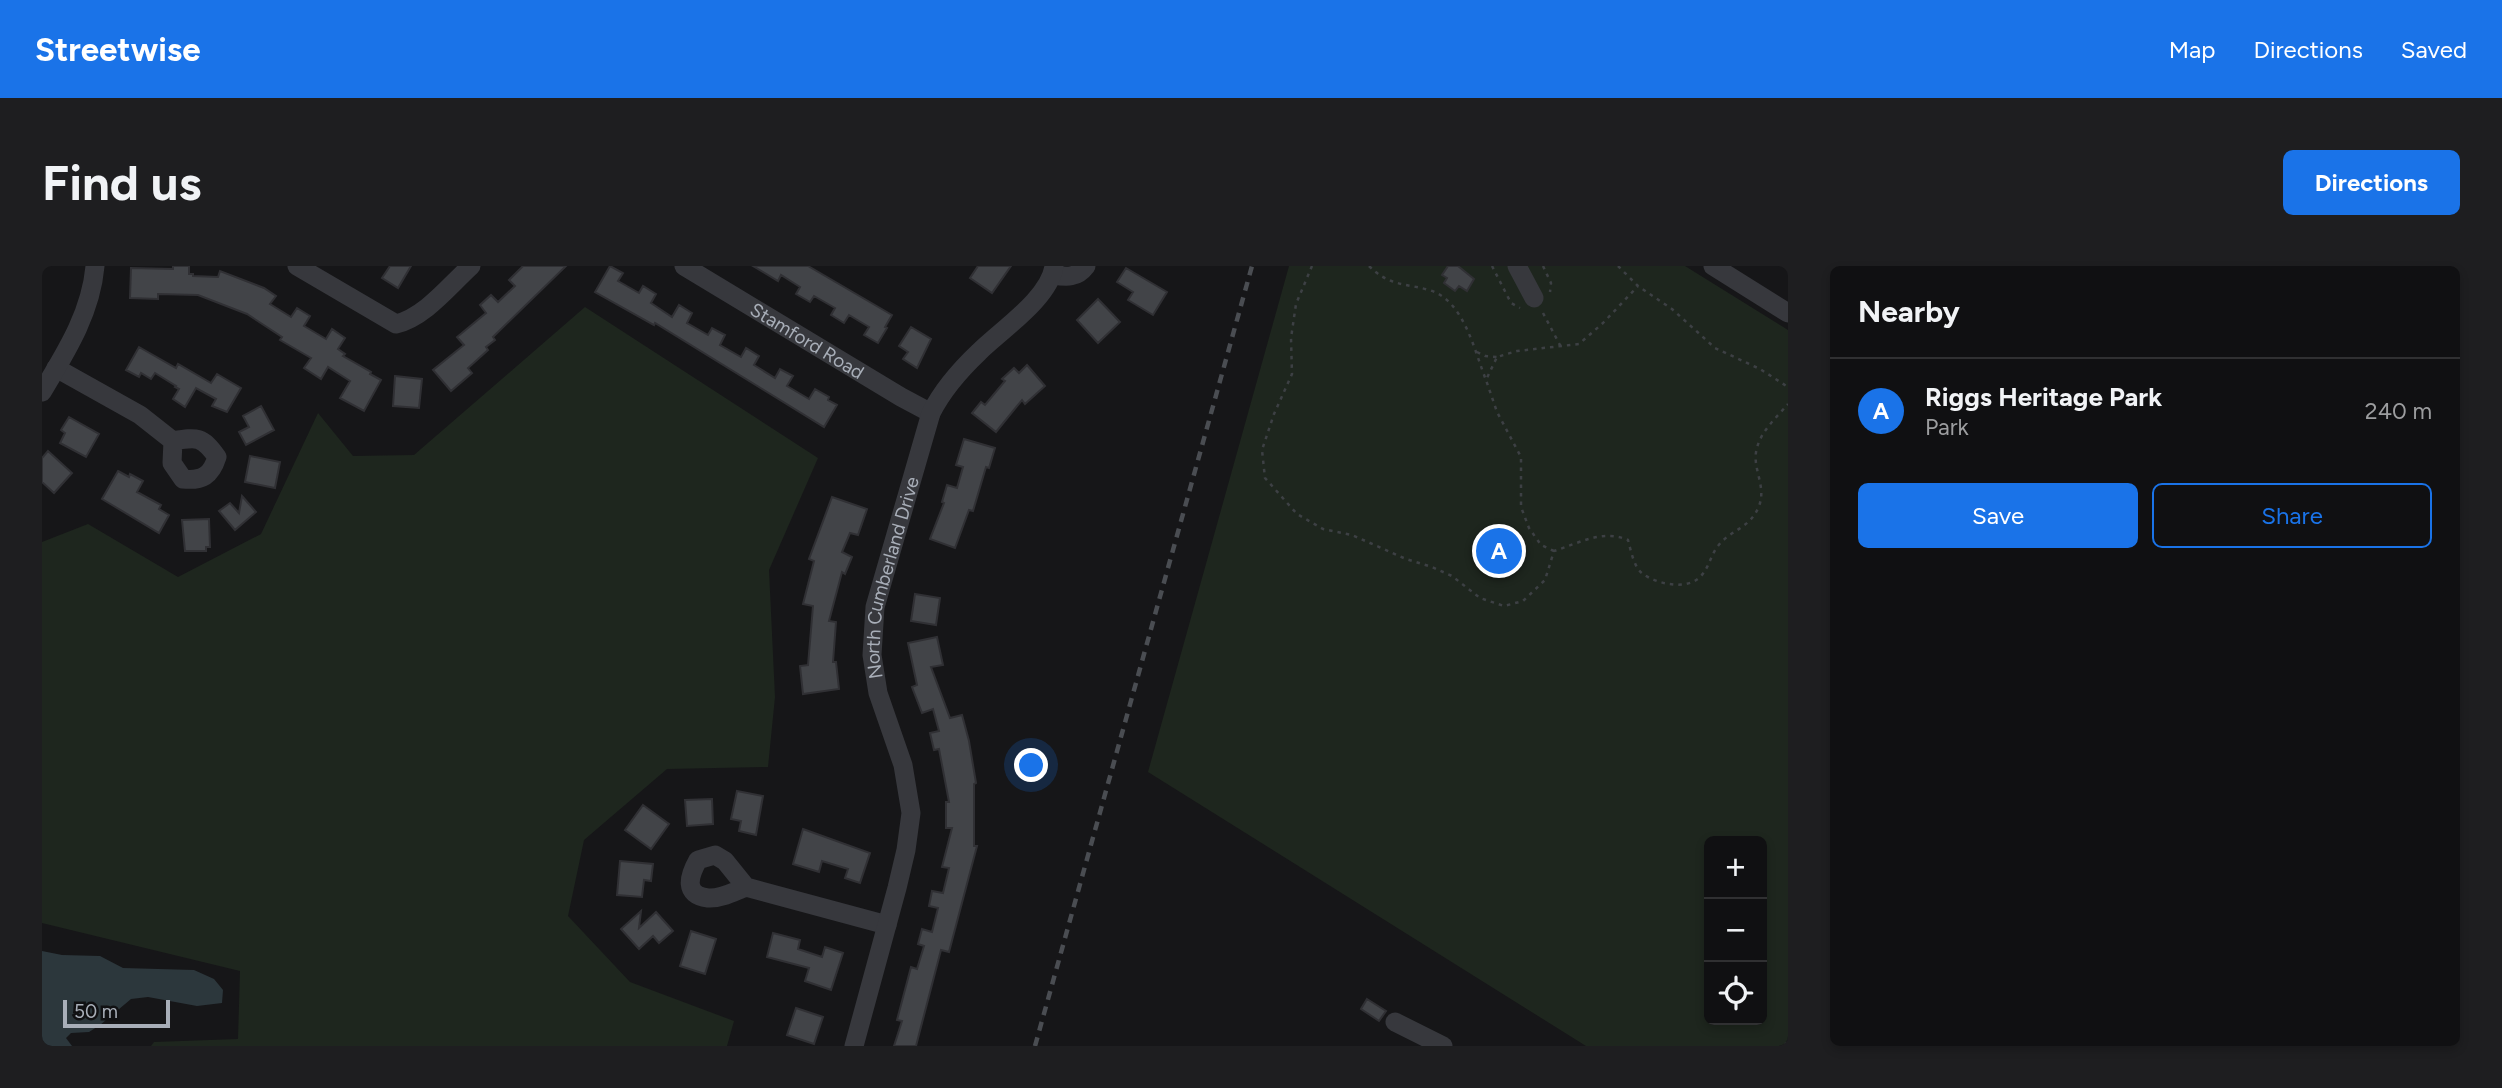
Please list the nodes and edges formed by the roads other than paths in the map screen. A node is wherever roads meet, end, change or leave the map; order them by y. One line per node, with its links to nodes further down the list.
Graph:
1 (95, 266): 11 (street)
2 (297, 266): 3 (street)
3 (471, 266)
4 (684, 266): 13 (street, Stamford Road)
5 (1086, 266): 8 (street, North Cumberland Drive)
6 (1517, 266): 9 (street)
7 (1713, 266): 10 (street)
8 (1054, 270): 13 (street, North Cumberland Drive)
9 (1538, 305)
10 (1788, 313)
11 (56, 368): 12 (street); 14 (street)
12 (42, 392)
13 (932, 412): 16 (street, North Cumberland Drive)
14 (173, 441)
15 (746, 887): 16 (street)
16 (887, 926): 18 (street, North Cumberland Drive)
17 (1395, 1022): 19 (street)
18 (854, 1046)
19 (1443, 1046)

